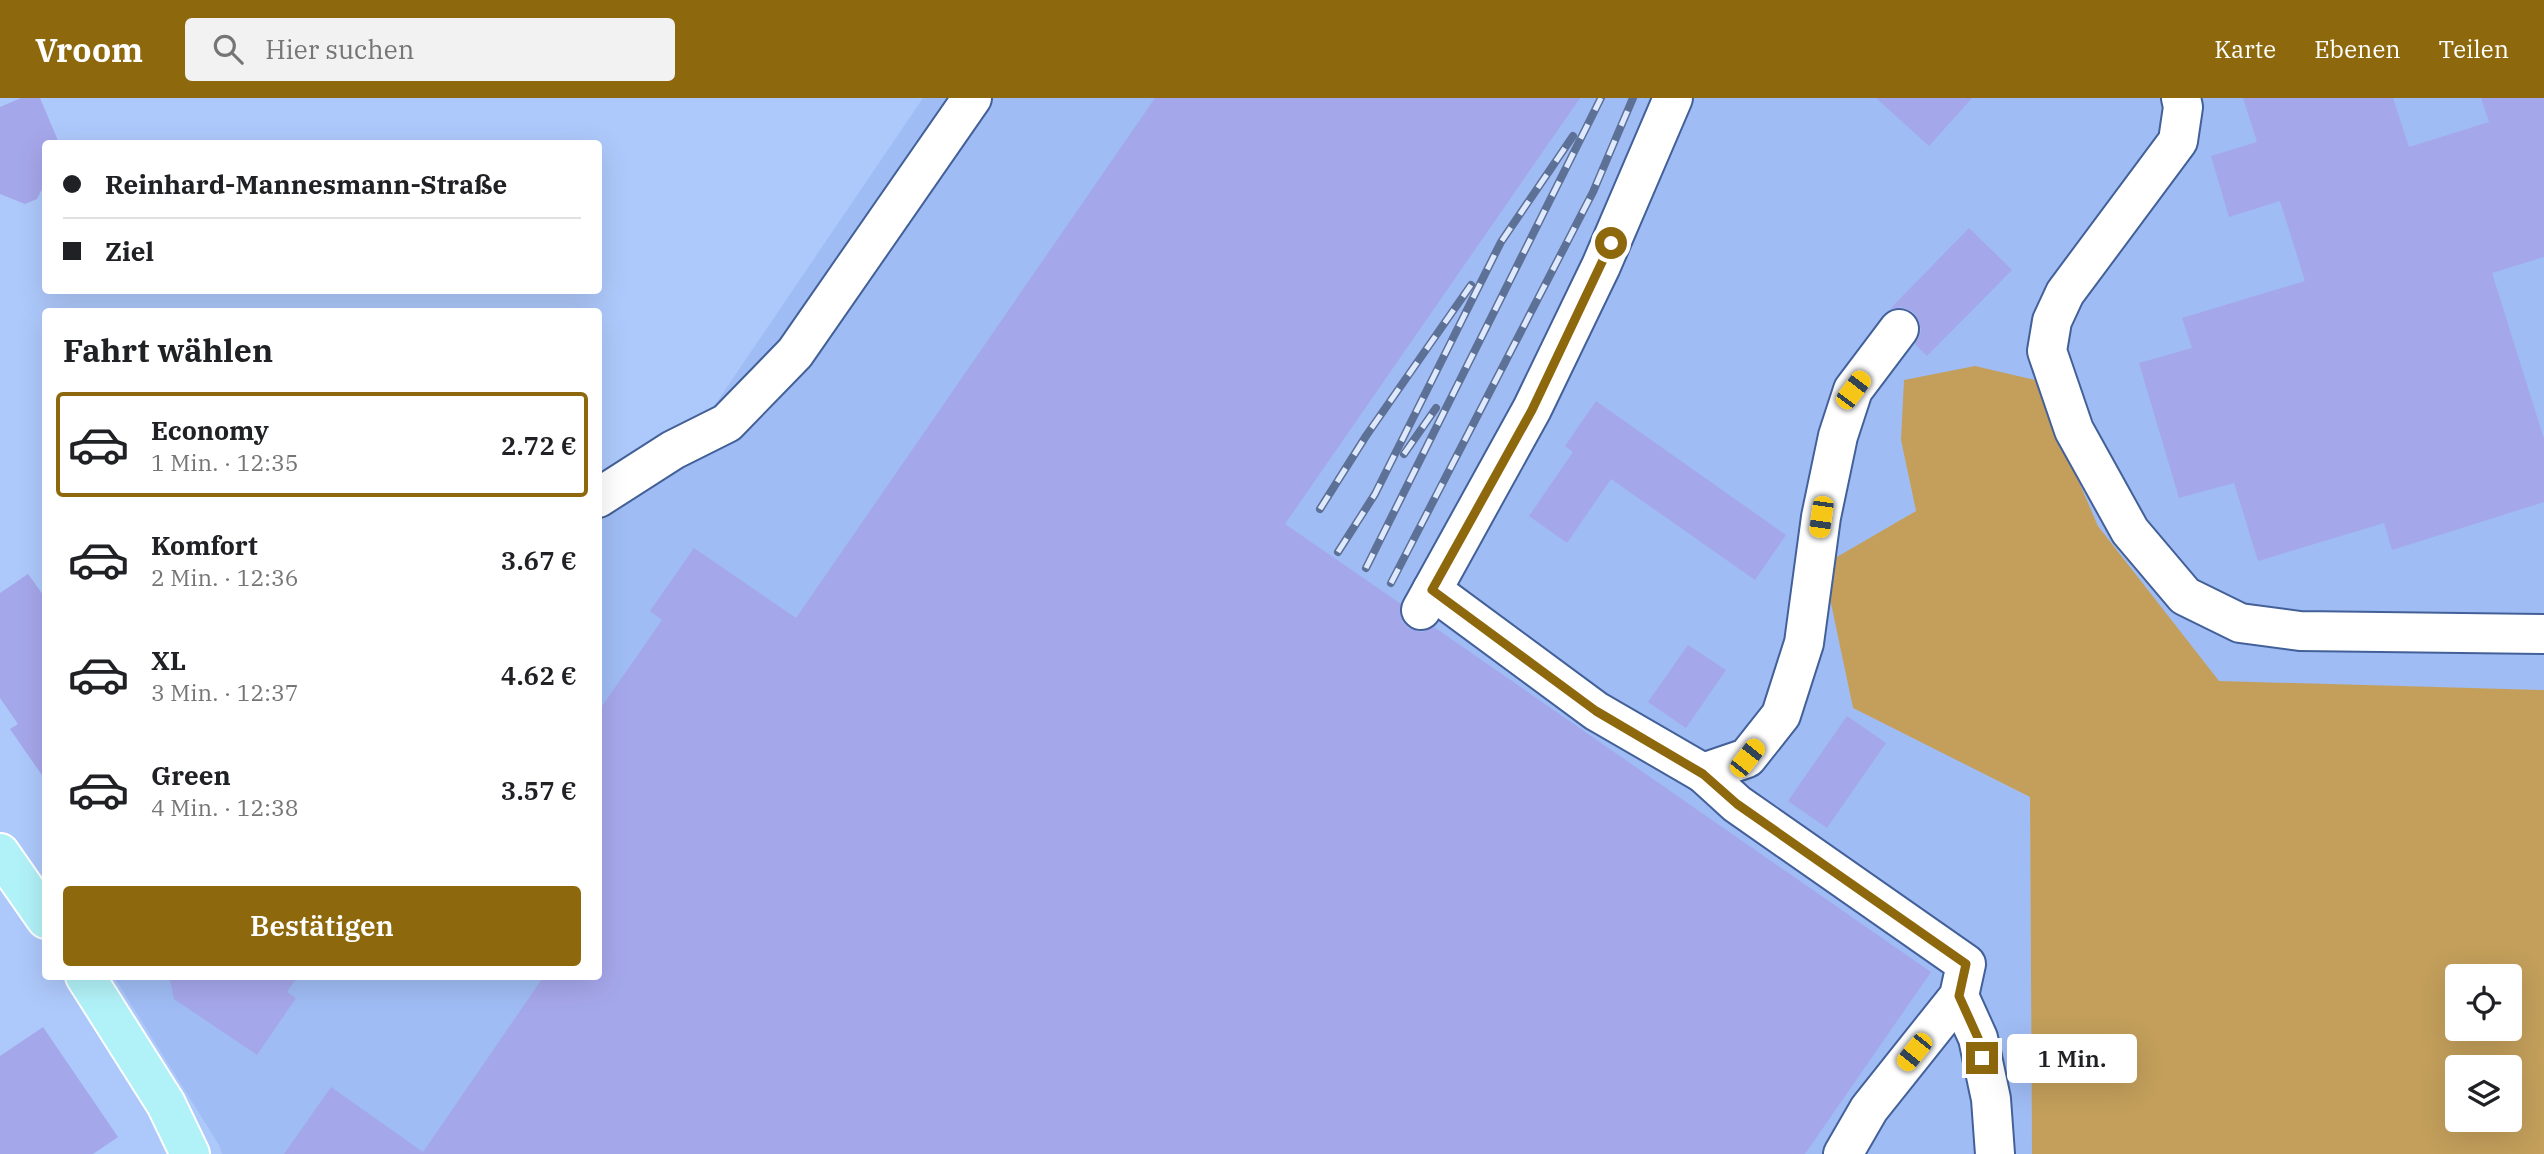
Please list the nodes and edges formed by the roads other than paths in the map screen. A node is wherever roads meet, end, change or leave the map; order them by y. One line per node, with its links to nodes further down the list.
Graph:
1 (972, 98): 5 (street)
2 (1673, 98): 7 (street)
3 (2181, 98): 6 (street)
4 (1899, 329): 7 (street)
5 (602, 495)
6 (2544, 634)
7 (1703, 774): 11 (street)
8 (0, 852): 9 (main road)
9 (42, 913)
10 (88, 980): 12 (main road)
11 (1959, 996): 13 (street); 14 (street)
12 (190, 1154)
13 (1843, 1154)
14 (1995, 1154)

